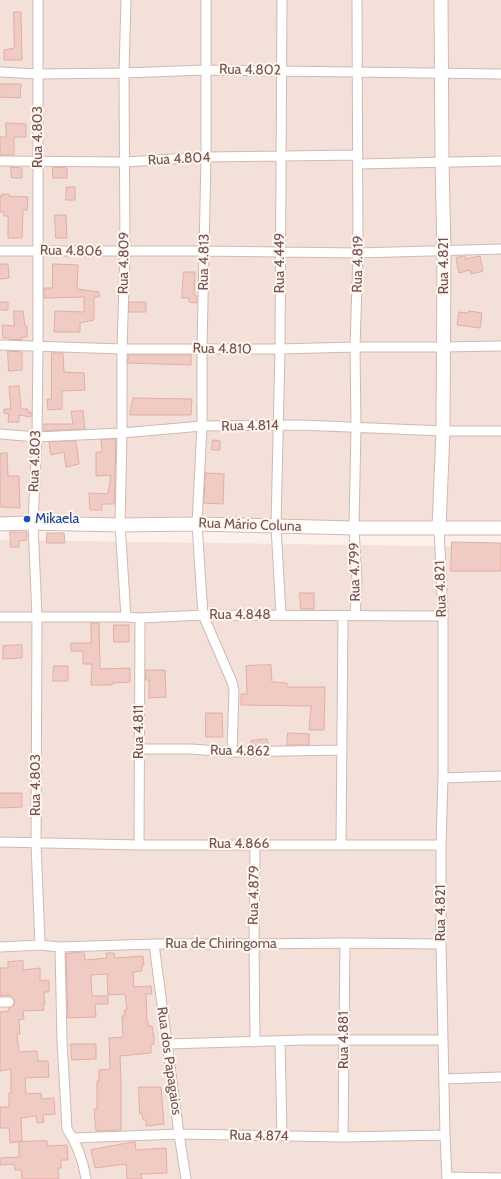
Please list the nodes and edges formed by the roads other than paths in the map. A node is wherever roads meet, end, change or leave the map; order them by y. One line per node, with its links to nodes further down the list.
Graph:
1 (38, 0): 13 (street, Rua 4.803)
2 (126, 0): 11 (street, Rua 4.809)
3 (206, 0): 7 (street, Rua 4.813)
4 (282, 0): 8 (street, Rua 4.449)
5 (357, 0): 10 (street, Rua 4.819)
6 (441, 0): 12 (street, Rua 4.821)
7 (205, 70): 8 (street, Rua 4.802); 11 (street, Rua 4.802); 16 (street, Rua 4.813)
8 (282, 71): 10 (street, Rua 4.802); 15 (street, Rua 4.449)
9 (0, 72): 13 (street, Rua 4.802)
10 (358, 72): 12 (street, Rua 4.802); 17 (street, Rua 4.819)
11 (124, 73): 13 (street, Rua 4.802); 22 (street, Rua 4.809)
12 (442, 73): 14 (street, Rua 4.802); 20 (street, Rua 4.821)
13 (38, 74): 21 (street, Rua 4.803)
14 (501, 74)
15 (281, 155): 16 (street, Rua 4.804); 17 (street, Rua 4.804); 29 (street, Rua 4.449)
16 (206, 157): 22 (street, Rua 4.804); 27 (street, Rua 4.813)
17 (358, 160): 20 (street, Rua 4.804); 30 (street, Rua 4.819)
18 (501, 160): 20 (street, Rua 4.804)
19 (0, 161): 21 (street, Rua 4.804)
20 (442, 161): 25 (street, Rua 4.821)
21 (38, 162): 22 (street, Rua 4.804); 24 (street, Rua 4.803)
22 (125, 162): 28 (street, Rua 4.809)
23 (501, 249): 25 (street, Rua 4.806)
24 (38, 250): 26 (street, Rua 4.806); 28 (street, Rua 4.806); 32 (street, Rua 4.803)
25 (444, 250): 30 (street, Rua 4.806); 36 (street, Rua 4.821)
26 (0, 251)
27 (204, 251): 28 (street, Rua 4.806); 29 (street, Rua 4.806); 35 (street, Rua 4.813)
28 (125, 252): 37 (street, Rua 4.809)
29 (280, 252): 30 (street, Rua 4.806); 38 (street, Rua 4.449)
30 (358, 253): 34 (street, Rua 4.819)
31 (0, 345): 32 (street, Rua 4.810)
32 (38, 346): 37 (street, Rua 4.810); 46 (street, Rua 4.803)
33 (501, 346): 36 (street, Rua 4.810)
34 (355, 347): 36 (street, Rua 4.810); 38 (street, Rua 4.810); 41 (street, Rua 4.819)
35 (202, 348): 37 (street, Rua 4.810); 38 (street, Rua 4.810); 39 (street, Rua 4.813)
36 (443, 348): 42 (street, Rua 4.821)
37 (122, 349): 44 (street, Rua 4.809)
38 (280, 350): 40 (street, Rua 4.449)
39 (202, 426): 40 (street, Rua 4.814); 44 (street, Rua 4.814); 49 (street, Rua 4.813)
40 (278, 426): 41 (street, Rua 4.814); 51 (street, Rua 4.449)
41 (356, 427): 42 (street, Rua 4.814); 53 (street, Rua 4.819)
42 (443, 431): 43 (street, Rua 4.814); 52 (street, Rua 4.821)
43 (501, 431)
44 (122, 433): 46 (street, Rua 4.814); 50 (street, Rua 4.809)
45 (0, 434): 46 (street, Rua 4.814)
46 (37, 437): 47 (street, Rua 4.803)
47 (33, 523): 48 (street, Rua Mário Coluna); 50 (street, Rua Mário Coluna); 61 (street, Rua 4.803)
48 (0, 524)
49 (197, 524): 50 (street, Rua Mário Coluna); 51 (street, Rua Mário Coluna); 55 (street, Rua 4.813)
50 (120, 525): 62 (street, Rua 4.809)
51 (276, 526): 53 (street, Rua Mário Coluna); 56 (street, Rua 4.449)
52 (439, 527): 53 (street, Rua Mário Coluna); 54 (street, Rua Mário Coluna); 59 (street, Rua 4.821)
53 (354, 528): 58 (street, Rua 4.799)
54 (501, 528)
55 (203, 615): 56 (street, Rua 4.848); 63 (street, Rua 4.848); 66 (street, Rua 4.813)
56 (281, 615): 57 (street, Rua 4.848)
57 (343, 616): 58 (street, Rua 4.848); 65 (street)
58 (355, 616): 59 (street, Rua 4.848)
59 (442, 616): 68 (street, Rua 4.821)
60 (0, 617): 61 (street, Rua 4.848)
61 (37, 617): 62 (street, Rua 4.848); 70 (street, Rua 4.803)
62 (126, 617): 63 (street, Rua 4.848)
63 (140, 618): 64 (street, Rua 4.811)
64 (139, 749): 66 (street, Rua 4.862); 72 (street, Rua 4.811)
65 (342, 750): 66 (street, Rua 4.862); 73 (street)
66 (232, 752)
67 (501, 776): 68 (street)
68 (443, 778): 74 (street, Rua 4.821)
69 (0, 842): 70 (street, Rua 4.866)
70 (36, 843): 72 (street, Rua 4.866); 79 (street, Rua 4.803)
71 (255, 844): 72 (street, Rua 4.866); 73 (street, Rua 4.866); 77 (street, Rua 4.879)
72 (139, 845)
73 (341, 845): 74 (street, Rua 4.866)
74 (441, 845): 78 (street, Rua 4.821)
75 (345, 943): 77 (street, Rua de Chiringoma); 78 (street, Rua de Chiringoma); 82 (street, Rua 4.881)
76 (154, 944): 77 (street, Rua de Chiringoma); 81 (street, Rua de Chiringoma); 86 (street, Rua dos Papagaios)
77 (254, 944): 85 (street, Rua 4.879)
78 (441, 944): 83 (street, Rua 4.821)
79 (40, 945): 80 (street, Rua de Chiringoma); 81 (street, Rua de Chiringoma)
80 (0, 947)
81 (60, 947): 92 (street)
82 (343, 1040): 83 (street); 84 (street); 93 (street, Rua 4.881)
83 (443, 1040): 88 (street, Rua 4.821)
84 (280, 1041): 85 (street); 91 (street)
85 (255, 1042): 86 (street)
86 (167, 1044): 89 (street, Rua dos Papagaios)
87 (501, 1076): 88 (street)
88 (444, 1079): 90 (street, Rua 4.821)
89 (179, 1134): 91 (street, Rua 4.874); 92 (street, Rua 4.874); 97 (street, Rua dos Papagaios)
90 (445, 1135): 93 (street, Rua 4.874); 94 (street, Rua 4.821)
91 (282, 1136): 93 (street, Rua 4.874)
92 (74, 1138): 96 (street)
93 (343, 1138)
94 (447, 1178): 95 (street)
95 (501, 1178)
96 (86, 1179)
97 (186, 1179)

